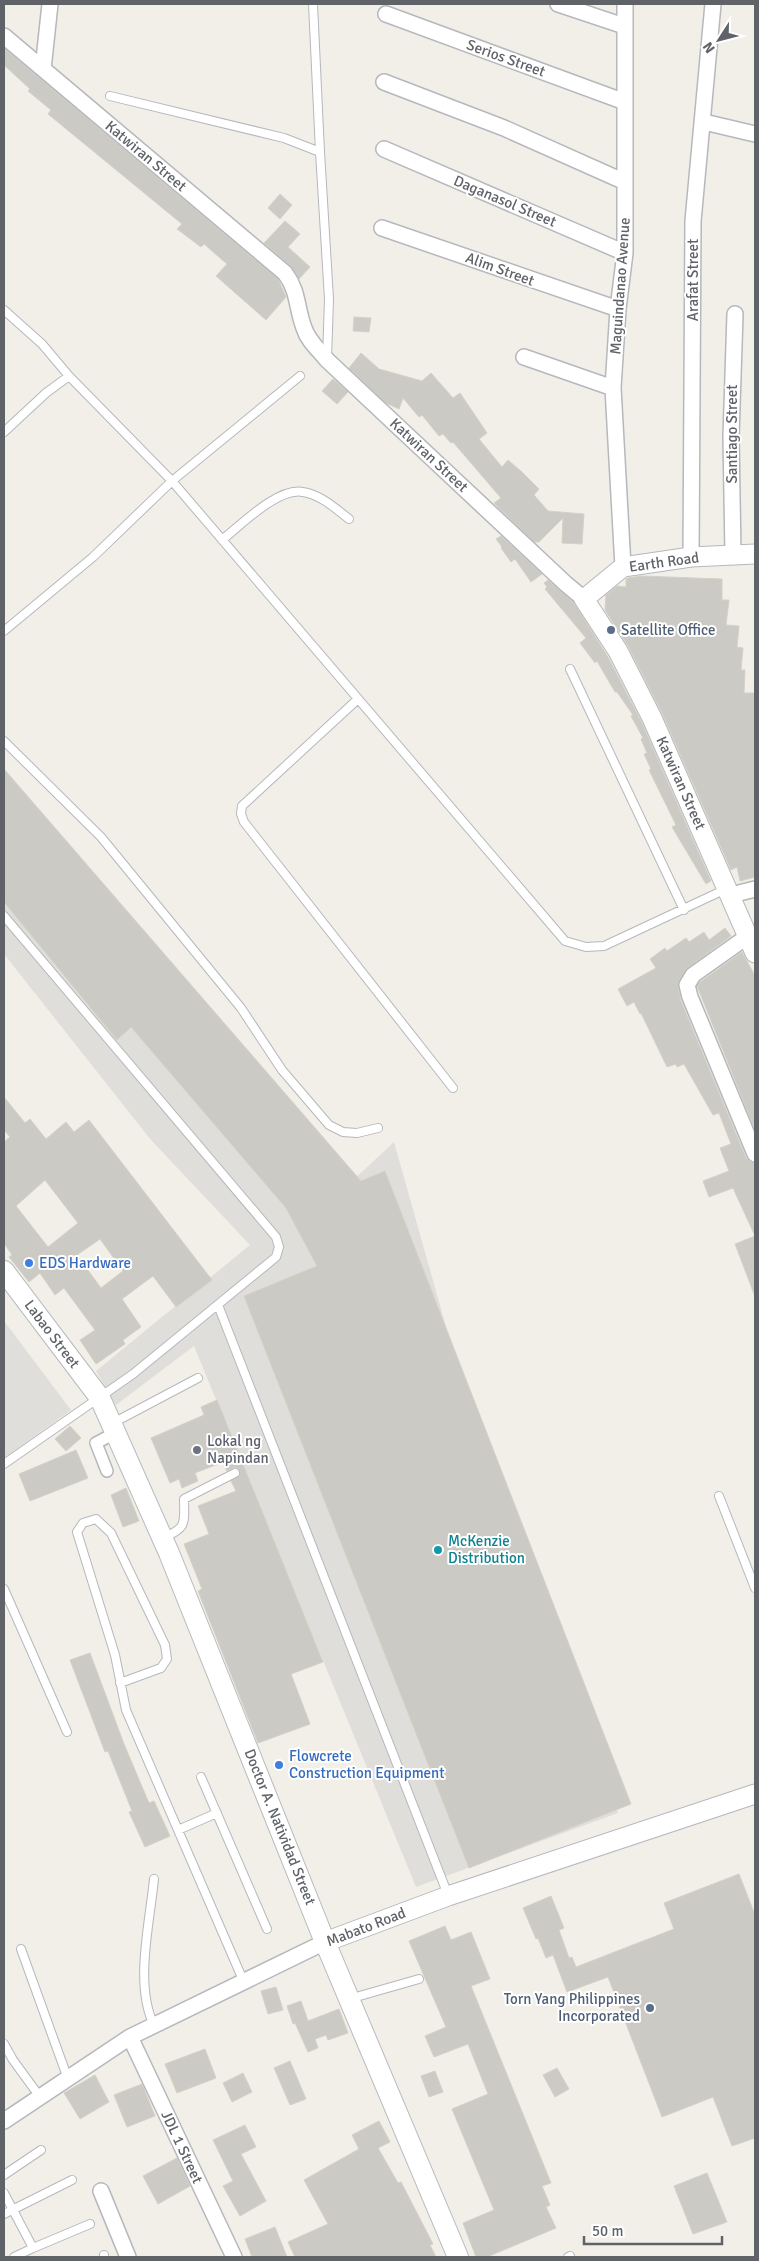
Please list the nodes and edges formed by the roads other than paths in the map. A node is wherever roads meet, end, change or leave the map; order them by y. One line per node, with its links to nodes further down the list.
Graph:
1 (50, 4): 9 (street)
2 (313, 4): 16 (lane)
3 (558, 4): 7 (street)
4 (625, 4): 7 (street, Maguindanao Avenue)
5 (713, 4): 13 (street, Arafat Street)
6 (386, 14): 12 (street, Serios Street)
7 (624, 26): 12 (street, Maguindanao Avenue)
8 (4, 36): 9 (street, Katwiran Street)
9 (43, 69): 24 (street, Katwiran Street)
10 (384, 82): 17 (street)
11 (110, 96): 16 (lane)
12 (626, 102): 17 (street, Maguindanao Avenue)
13 (704, 122): 14 (street); 34 (street, Arafat Street)
14 (755, 134)
15 (384, 148): 19 (street, Daganasol Street)
16 (320, 152): 24 (lane)
17 (625, 182): 19 (street, Maguindanao Avenue)
18 (382, 228): 20 (street, Alim Street)
19 (625, 253): 20 (street, Maguindanao Avenue)
20 (618, 309): 27 (street, Maguindanao Avenue)
21 (4, 310): 25 (lane)
22 (735, 314): 33 (street, Santiago Street)
23 (524, 357): 27 (street)
24 (327, 360): 36 (street, Katwiran Street)
25 (69, 376): 28 (lane); 29 (lane)
26 (300, 376): 29 (lane)
27 (612, 388): 35 (street, Maguindanao Avenue)
28 (4, 432)
29 (172, 481): 31 (lane); 37 (lane)
30 (349, 519): 31 (lane)
31 (222, 540): 39 (lane)
32 (755, 554): 33 (street, Earth Road)
33 (733, 555): 34 (street, Earth Road)
34 (691, 556): 35 (street, Earth Road)
35 (623, 567): 36 (street, Earth Road)
36 (584, 599): 42 (street, Katwiran Street)
37 (4, 631)
38 (570, 669): 43 (lane)
39 (358, 699): 43 (lane); 46 (lane)
40 (4, 741): 47 (lane)
41 (755, 889): 42 (street)
42 (729, 892): 43 (lane); 45 (street, Katwiran Street)
43 (684, 910)
44 (4, 916): 50 (lane)
45 (752, 945): 48 (street)
46 (453, 1088)
47 (378, 1128)
48 (755, 1154)
49 (4, 1271): 52 (main road, Labao Street)
50 (218, 1306): 52 (lane); 68 (lane)
51 (198, 1378): 53 (lane)
52 (100, 1398): 53 (main road, Doctor A. Natividad Street); 54 (lane)
53 (113, 1428): 55 (street); 58 (main road, Doctor A. Natividad Street)
54 (4, 1464)
55 (107, 1471)
56 (235, 1473): 58 (lane)
57 (719, 1496): 59 (lane)
58 (162, 1537): 70 (main road, Doctor A. Natividad Street)
59 (755, 1588)
60 (4, 1589): 62 (lane)
61 (120, 1683): 61 (lane); 66 (lane)
62 (67, 1732)
63 (201, 1777): 65 (lane)
64 (755, 1797): 68 (street, Mabato Road)
65 (217, 1813): 66 (lane); 69 (lane)
66 (178, 1830): 73 (lane)
67 (154, 1879): 75 (lane)
68 (448, 1896): 70 (street, Mabato Road)
69 (268, 1929)
70 (325, 1942): 73 (street, Mabato Road); 74 (main road, Doctor A. Natividad Street)
71 (21, 1950): 78 (lane)
72 (419, 1979): 74 (lane)
73 (243, 1980): 75 (street, Mabato Road)
74 (349, 1999): 93 (main road, Doctor A. Natividad Street)
75 (154, 2025): 76 (street, Mabato Road)
76 (130, 2037): 78 (street, Mabato Road); 92 (street, JDL 1 Street)
77 (4, 2044): 79 (lane)
78 (68, 2078): 79 (street, Mabato Road)
79 (40, 2097): 80 (street, Mabato Road)
80 (4, 2121)
81 (41, 2150): 82 (lane)
82 (4, 2174)
83 (72, 2180): 86 (lane)
84 (101, 2191): 91 (street)
85 (4, 2193): 86 (lane)
86 (12, 2210): 87 (lane); 89 (lane)
87 (4, 2214)
88 (90, 2224): 89 (lane)
89 (33, 2248): 90 (lane)
90 (14, 2257)
91 (128, 2257)
92 (234, 2257)
93 (458, 2257)

